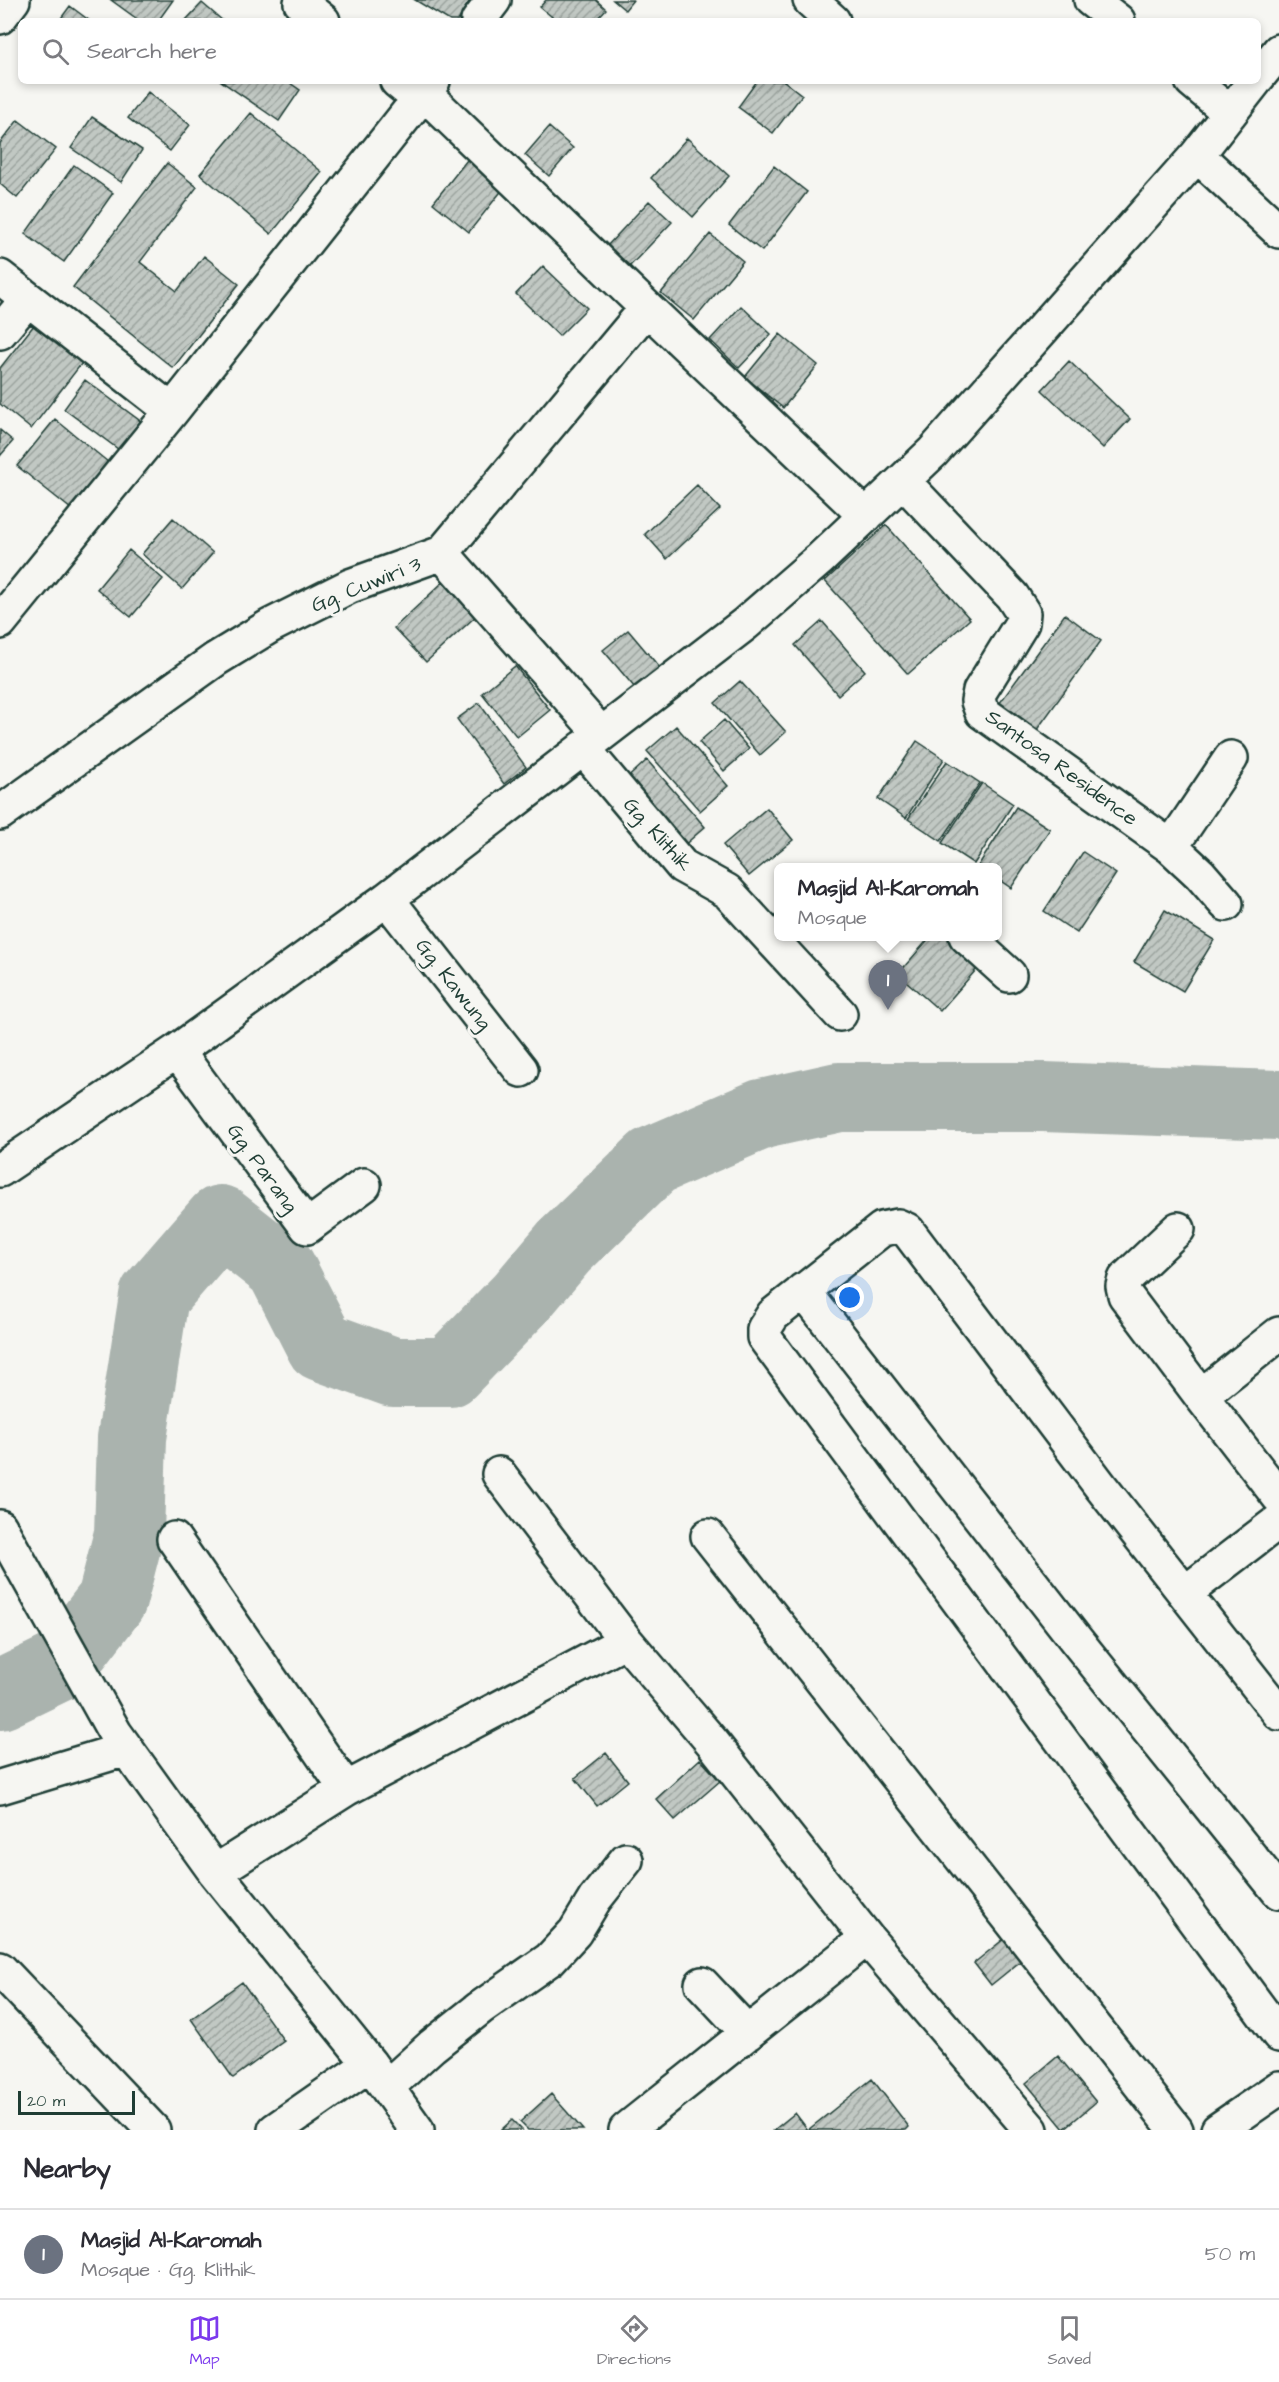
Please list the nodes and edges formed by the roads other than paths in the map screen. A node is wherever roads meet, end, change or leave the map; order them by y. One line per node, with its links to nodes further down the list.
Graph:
1 (13, 0): 5 (street)
2 (494, 0): 6 (street)
3 (810, 0): 7 (street)
4 (1091, 0): 8 (street)
5 (0, 17)
6 (480, 18)
7 (830, 18)
8 (1114, 18)
9 (1279, 51): 10 (street)
10 (1261, 73)
11 (1196, 84): 14 (street)
12 (1253, 84): 14 (street)
13 (418, 88): 19 (street); 21 (street)
14 (1230, 113): 15 (street)
15 (1197, 155): 16 (street); 22 (street)
16 (1279, 231)
17 (0, 277): 18 (street)
18 (27, 298): 20 (street); 21 (street)
19 (647, 308): 23 (street); 24 (street, Gg. Cuwiri 3)
20 (0, 332)
21 (172, 411): 25 (street)
22 (903, 481): 23 (street); 29 (street, Santosa Residence)
23 (866, 516): 26 (street)
24 (442, 553): 26 (street, Gg. Klithik); 28 (street, Gg. Cuwiri 3)
25 (0, 622)
26 (592, 741): 30 (street); 32 (street, Gg. Klithik)
27 (1231, 758): 29 (street)
28 (0, 813)
29 (1171, 847): 31 (street, Santosa Residence)
30 (387, 899): 37 (street); 38 (street, Gg. Kawung)
31 (1226, 904)
32 (770, 923)
33 (784, 941): 36 (street, Gg. Klithik)
34 (972, 941): 35 (street)
35 (1009, 975)
36 (840, 1014)
37 (177, 1051): 39 (street); 40 (street, Gg. Parang)
38 (521, 1070)
39 (0, 1170)
40 (364, 1185)
41 (1178, 1229): 44 (street)
42 (802, 1290): 51 (street); 59 (street); 64 (street)
43 (1279, 1334): 44 (street)
44 (1201, 1396): 46 (street)
45 (499, 1474): 52 (street)
46 (1279, 1497)
47 (1279, 1521): 51 (street)
48 (0, 1527): 54 (street)
49 (708, 1536): 72 (street)
50 (174, 1539): 56 (street)
51 (1185, 1593): 53 (street)
52 (626, 1641): 56 (street); 60 (street)
53 (1279, 1713)
54 (126, 1749): 55 (street); 58 (street)
55 (0, 1787)
56 (346, 1790): 58 (street)
57 (626, 1860): 65 (street)
58 (215, 1872): 65 (street)
59 (1279, 1892)
60 (867, 1938): 63 (street); 71 (street)
61 (0, 1969): 67 (street)
62 (702, 1984): 63 (street)
63 (748, 2033): 70 (street)
64 (1279, 2035)
65 (378, 2075): 68 (street); 69 (street)
66 (1279, 2088): 73 (street)
67 (153, 2130)
68 (275, 2130)
69 (417, 2130)
70 (626, 2130)
71 (1031, 2130)
72 (1176, 2130)
73 (1218, 2130)

